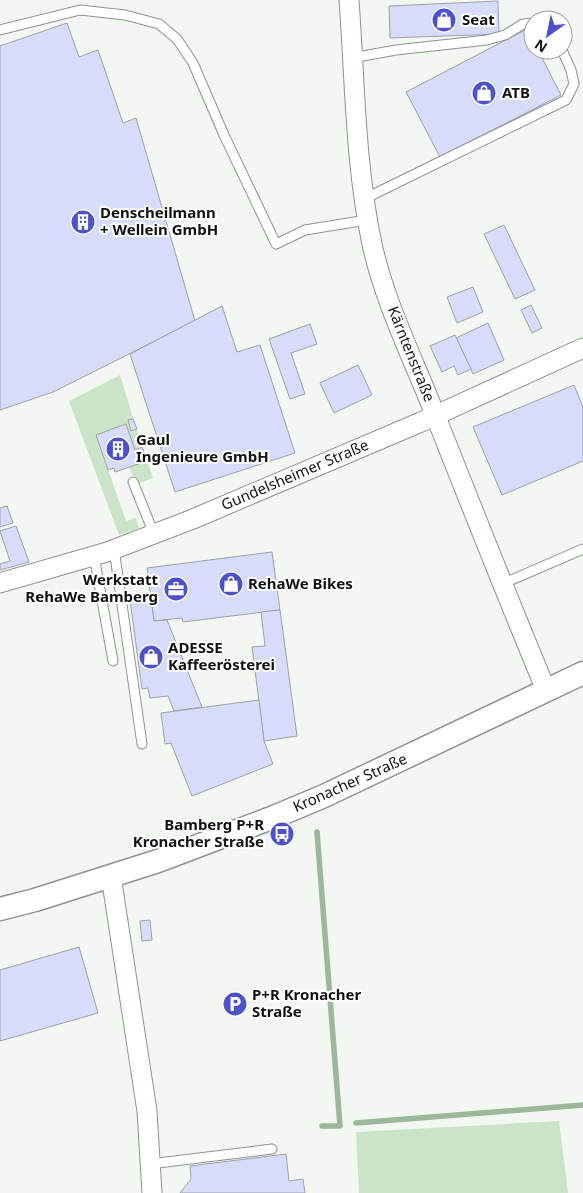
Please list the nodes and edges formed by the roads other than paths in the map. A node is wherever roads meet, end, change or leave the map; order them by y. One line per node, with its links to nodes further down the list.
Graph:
1 (349, 0): 4 (street, Kärntenstraße)
2 (523, 24): 4 (lane)
3 (0, 30): 7 (lane)
4 (352, 58): 6 (street, Kärntenstraße)
5 (566, 60): 6 (lane)
6 (364, 199): 7 (street, Kärntenstraße)
7 (367, 220): 9 (street, Kärntenstraße)
8 (583, 348): 9 (street, Gundelsheimer Straße)
9 (436, 415): 11 (street, Gundelsheimer Straße); 16 (street, Kärntenstraße)
10 (133, 482): 11 (lane)
11 (154, 534): 12 (street, Gundelsheimer Straße)
12 (114, 549): 14 (street, Gundelsheimer Straße); 20 (lane)
13 (583, 549): 16 (lane)
14 (94, 556): 15 (street, Gundelsheimer Straße); 17 (lane)
15 (0, 583)
16 (502, 584): 19 (street, Kärntenstraße)
17 (113, 661)
18 (583, 673): 19 (street, Kronacher Straße)
19 (546, 690): 21 (street, Kronacher Straße)
20 (142, 744)
21 (111, 876): 22 (street, Kronacher Straße); 24 (street)
22 (0, 909)
23 (272, 1149): 24 (lane)
24 (150, 1164): 25 (street)
25 (152, 1193)

